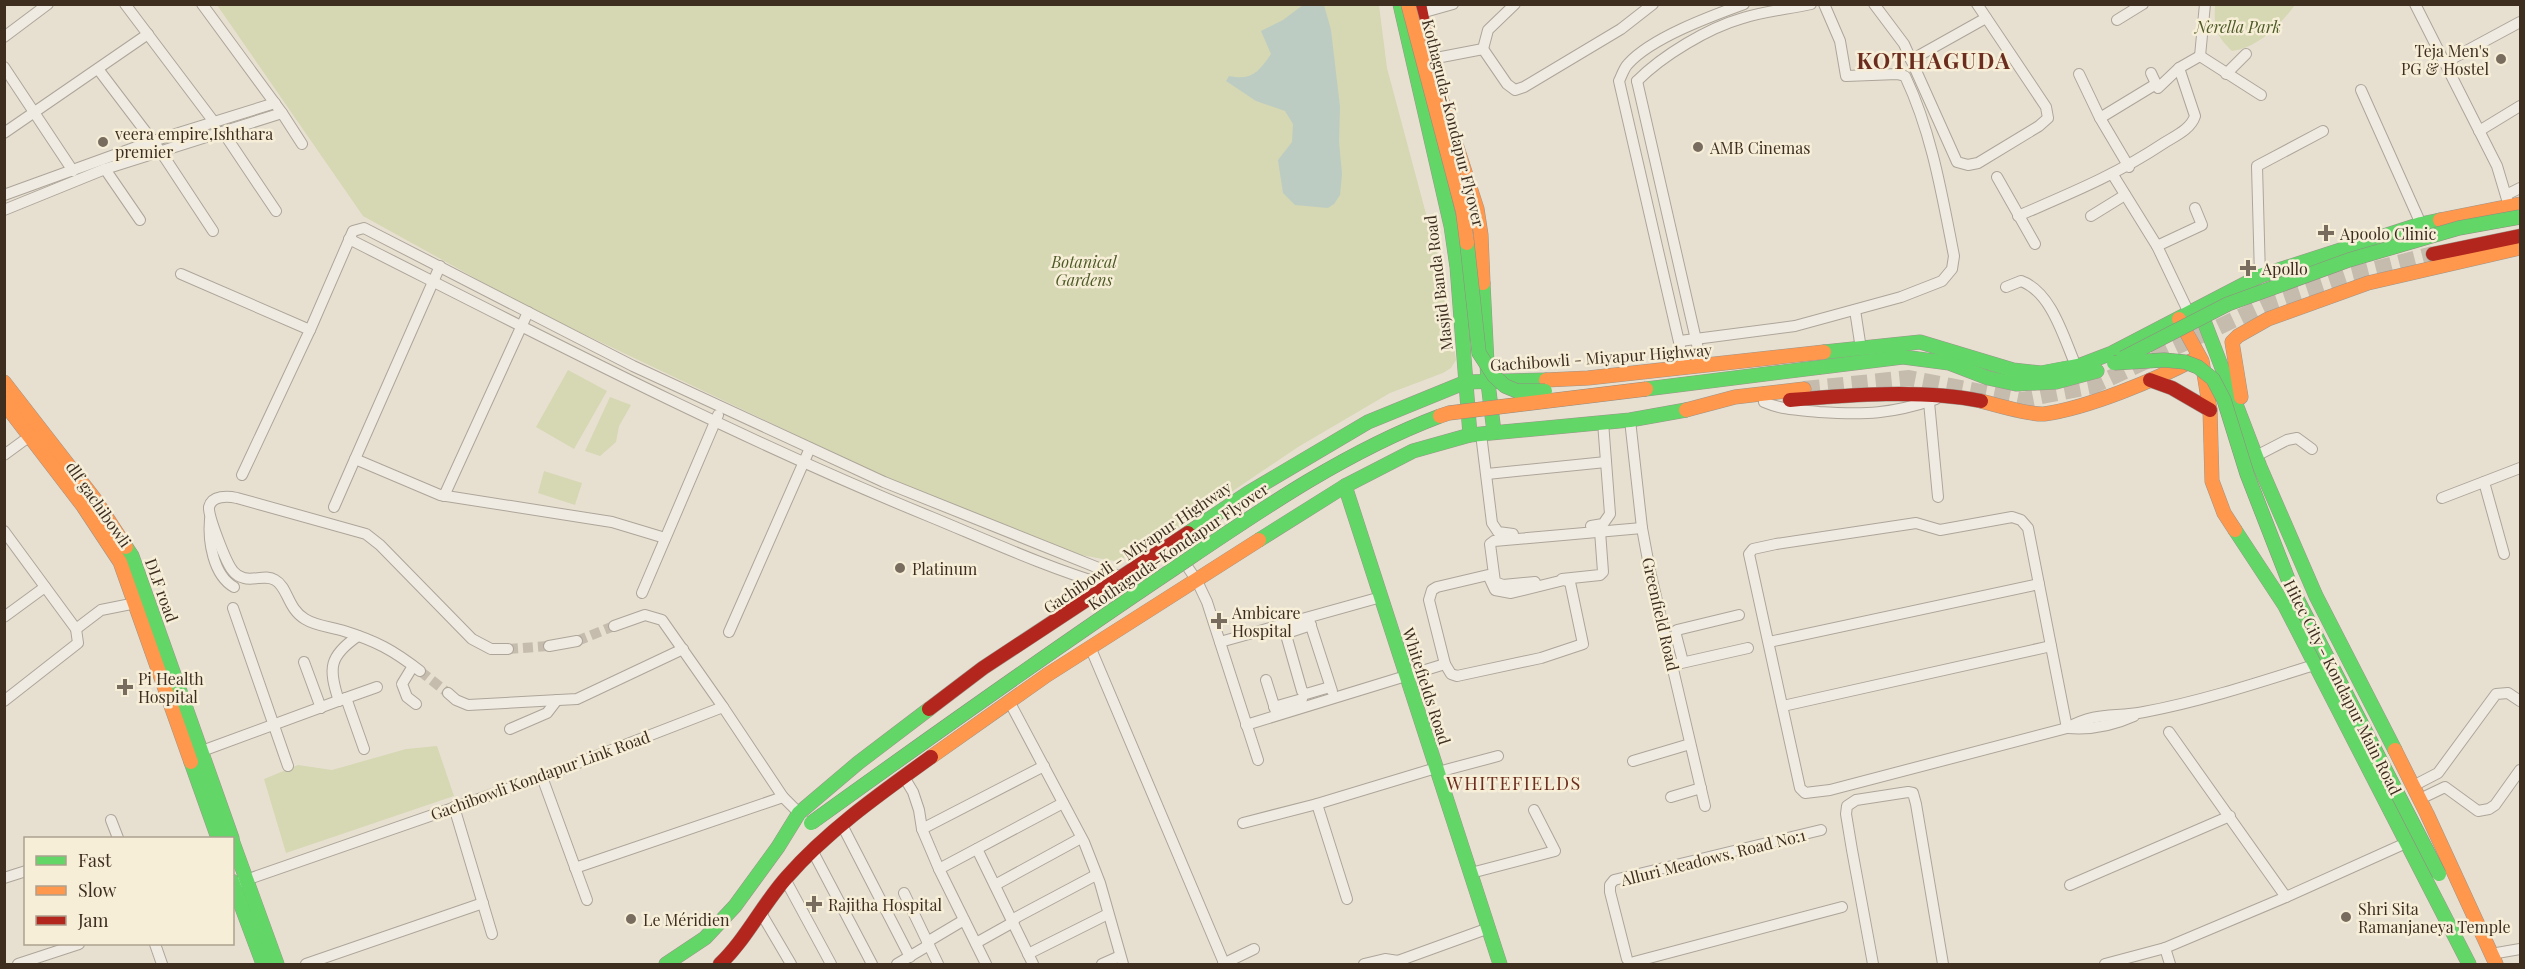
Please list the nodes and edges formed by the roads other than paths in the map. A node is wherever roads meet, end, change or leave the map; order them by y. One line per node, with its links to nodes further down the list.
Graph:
1 (48, 4): 22 (street)
2 (125, 4): 21 (street)
3 (202, 4): 41 (street)
4 (1400, 4): 97 (main road, Masjid Banda Road)
5 (1408, 4): 99 (main road, Kothaguda-Kondapur Flyover, bridge)
6 (1453, 4): 17 (street)
7 (1515, 4): 23 (street)
8 (1653, 4): 23 (street)
9 (1744, 4): 35 (street)
10 (1811, 4): 36 (street)
11 (1824, 4): 81 (street)
12 (1874, 4): 27 (street)
13 (1977, 4): 18 (street)
14 (2143, 4): 19 (street)
15 (2205, 4): 25 (street)
16 (2415, 4): 28 (street)
17 (1420, 9): 26 (main road)
18 (1986, 18): 27 (street); 27 (street)
19 (2117, 20)
20 (2520, 22): 28 (street)
21 (148, 34): 31 (street); 44 (street)
22 (4, 37)
23 (1483, 49): 26 (street)
24 (2246, 54): 34 (street)
25 (2200, 56): 30 (street); 34 (street)
26 (1431, 59): 98 (main road)
27 (1911, 60)
28 (2444, 63): 46 (street)
29 (4, 68): 42 (street)
30 (2179, 68): 37 (street); 52 (street)
31 (98, 69): 42 (street); 49 (street)
32 (2151, 73): 37 (street)
33 (2079, 74): 43 (street)
34 (2226, 74): 39 (street)
35 (1619, 81): 36 (street); 87 (street)
36 (1637, 81): 86 (street)
37 (2156, 84): 43 (street)
38 (2361, 90): 68 (street)
39 (2261, 95)
40 (2520, 106): 46 (street)
41 (279, 108): 44 (street); 47 (street); 50 (street)
42 (36, 112): 48 (street); 54 (street)
43 (2100, 118): 52 (street)
44 (214, 122): 49 (street)
45 (2324, 131): 78 (street)
46 (2480, 131): 60 (street)
47 (223, 132): 51 (street); 63 (street)
48 (4, 133)
49 (153, 141): 51 (street); 54 (street)
50 (302, 144)
51 (160, 152): 53 (street); 69 (street)
52 (2129, 167): 55 (street)
53 (105, 169): 62 (street); 67 (street)
54 (73, 171): 58 (street)
55 (2113, 175): 59 (street); 64 (street)
56 (1997, 177): 64 (street)
57 (2520, 188): 60 (street)
58 (4, 195)
59 (2125, 195): 65 (street); 73 (street)
60 (2512, 202): 68 (main road, Gachibowli - Miyapur Highway)
61 (2194, 208): 73 (street)
62 (4, 210)
63 (276, 211)
64 (2018, 216): 72 (street)
65 (2091, 216)
66 (2520, 218): 91 (main road, Kothaguda-Kondapur Flyover, bridge)
67 (140, 220)
68 (2421, 224): 78 (main road, Gachibowli - Miyapur Highway)
69 (213, 231)
70 (2520, 236): 75 (main road)
71 (349, 239): 76 (street); 79 (street); 85 (street)
72 (2035, 244)
73 (2157, 246): 83 (street)
74 (2520, 248): 111 (main road)
75 (2433, 254)
76 (440, 266): 79 (street); 82 (street)
77 (181, 274): 85 (street)
78 (2260, 276): 83 (main road, Gachibowli - Miyapur Highway)
79 (432, 281): 84 (street); 118 (street)
80 (2006, 287): 93 (street)
81 (1855, 310): 86 (street); 88 (street)
82 (528, 312): 84 (street); 106 (street)
83 (2189, 313): 89 (main road, Hitec City - Kondapur Main Road); 90 (main road, Hitec City - Kondapur Main Road); 93 (main road, Gachibowli - Miyapur Highway)
84 (521, 327): 109 (street); 126 (street)
85 (310, 330): 123 (street)
86 (1697, 338): 87 (street); 92 (street)
87 (1680, 340): 94 (street)
88 (1861, 349): 92 (main road, Gachibowli - Miyapur Highway); 93 (main road, Gachibowli - Miyapur Highway)
89 (2215, 350): 90 (main road); 111 (main road, Hitec City - Kondapur Main Road)
90 (2200, 356): 95 (main road); 107 (main road, Hitec City - Kondapur Main Road)
91 (2114, 363): 99 (main road, Kothaguda-Kondapur Flyover); 246 (main road, Kothaguda-Kondapur Flyover, bridge)
92 (1702, 366): 94 (main road, Gachibowli - Miyapur Highway)
93 (2076, 366)
94 (1685, 368): 98 (main road, Gachibowli - Miyapur Highway)
95 (2150, 380): 101 (main road); 107 (main road)
96 (4, 382): 192 (main road, DLF road)
97 (1466, 382): 98 (main road, Gachibowli - Miyapur Highway); 112 (main road, Masjid Banda Road); 135 (main road, Gachibowli - Miyapur Highway)
98 (1488, 383): 112 (main road)
99 (1646, 389): 225 (main road, Kothaguda-Kondapur Flyover, bridge)
100 (1804, 389): 102 (main road)
101 (1950, 395): 103 (main road); 104 (street)
102 (1735, 397): 103 (main road); 108 (main road)
103 (1764, 402): 104 (street)
104 (1929, 402): 127 (street)
105 (4, 403): 113 (main road, dlf gachibowli)
106 (721, 407): 109 (street); 114 (street)
107 (2210, 411): 167 (main road, Hitec City - Kondapur Main Road)
108 (1630, 420): 110 (main road); 131 (street, Greenfield Road)
109 (715, 421): 120 (street); 134 (street)
110 (1603, 422): 112 (main road); 119 (street)
111 (2244, 425): 117 (main road, Hitec City - Kondapur Main Road)
112 (1482, 434): 122 (street); 125 (main road)
113 (30, 436): 116 (street); 145 (main road, dlf gachibowli)
114 (810, 448): 120 (street); 137 (street)
115 (2312, 449): 117 (street)
116 (4, 455)
117 (2256, 456): 205 (main road, Hitec City - Kondapur Main Road)
118 (355, 459): 126 (street); 129 (street)
119 (1606, 462): 122 (street); 122 (street)
120 (804, 463): 140 (street); 153 (street)
121 (2520, 468): 124 (street)
122 (1487, 474)
123 (242, 475)
124 (2484, 482): 128 (street); 136 (street)
125 (1344, 486): 138 (main road); 144 (main road, Whitefields Road)
126 (444, 496): 134 (street)
127 (1938, 497)
128 (2442, 498)
129 (334, 507)
130 (210, 515): 142 (street); 154 (street); 161 (street)
131 (1642, 528): 132 (street); 164 (street, Greenfield Road)
132 (1600, 531): 132 (street)
133 (6, 535): 141 (street)
134 (665, 538): 143 (street)
135 (1172, 544): 137 (main road, Gachibowli - Miyapur Highway); 138 (street)
136 (2504, 554)
137 (1121, 577): 140 (main road, Gachibowli - Miyapur Highway)
138 (1197, 581): 156 (street); 163 (main road)
139 (2038, 584): 157 (street); 157 (street); 159 (street)
140 (1109, 586): 213 (main road, Gachibowli - Miyapur Highway)
141 (45, 587): 148 (street); 152 (street)
142 (234, 587)
143 (642, 593)
144 (1381, 597): 149 (street); 168 (main road, Whitefields Road)
145 (136, 603): 152 (street); 221 (main road, dlf gachibowli)
146 (233, 608): 185 (street)
147 (1739, 615): 164 (street)
148 (4, 617)
149 (1309, 621): 151 (street); 171 (street); 171 (street)
150 (614, 626): 162 (street)
151 (1280, 626): 156 (street); 179 (street)
152 (76, 629): 174 (street)
153 (729, 632)
154 (358, 636): 175 (street); 180 (street)
155 (577, 641): 158 (street)
156 (1220, 642): 186 (street)
157 (1769, 642): 181 (street)
158 (549, 646)
159 (2051, 646): 181 (street); 187 (street)
160 (1748, 648): 164 (street)
161 (508, 649)
162 (683, 649): 176 (street); 182 (street)
163 (1091, 649): 177 (main road); 279 (street)
164 (1677, 660): 190 (street, Greenfield Road)
165 (304, 662): 183 (street)
166 (1445, 664): 166 (street); 168 (street)
167 (2314, 665): 187 (street); 224 (main road, Hitec City - Kondapur Main Road)
168 (1406, 675): 173 (street); 198 (main road, Whitefields Road)
169 (1266, 680): 184 (street)
170 (377, 687): 175 (street)
171 (1330, 687): 173 (street)
172 (448, 693): 176 (street)
173 (1334, 698): 179 (street)
174 (4, 700)
175 (343, 700): 183 (street); 191 (street)
176 (557, 700): 188 (street)
177 (1009, 701): 197 (street); 202 (main road)
178 (2520, 701): 200 (street)
179 (1303, 703): 184 (street)
180 (416, 704)
181 (1783, 706): 187 (street)
182 (723, 707): 201 (street, Gachibowli Kondapur Link Road); 206 (street)
183 (321, 708): 185 (street)
184 (1277, 711): 186 (street)
185 (274, 725): 192 (street); 196 (street)
186 (1246, 725): 194 (street)
187 (2067, 728)
188 (510, 729)
189 (2169, 732): 214 (street)
190 (1690, 744): 195 (street); 204 (street, Greenfield Road)
191 (364, 749)
192 (202, 751): 222 (main road, DLF road)
193 (1498, 756): 198 (street)
194 (1258, 760)
195 (1633, 761)
196 (288, 766)
197 (1044, 766): 208 (street); 218 (street)
198 (1437, 770): 209 (street); 232 (main road, Whitefields Road)
199 (2520, 770): 203 (street)
200 (2438, 773): 203 (street); 205 (street)
201 (542, 777): 211 (street, Gachibowli Kondapur Link Road); 229 (street)
202 (904, 777): 217 (main road); 218 (street)
203 (2445, 787): 205 (street)
204 (1701, 788): 207 (street); 210 (street, Greenfield Road)
205 (2420, 791): 246 (main road, Hitec City - Kondapur Main Road)
206 (783, 797): 213 (street); 229 (street)
207 (1671, 797)
208 (1063, 803): 223 (street); 226 (street)
209 (1317, 804): 216 (street); 241 (street)
210 (1705, 806)
211 (454, 807): 236 (street, Gachibowli Kondapur Link Road); 243 (street)
212 (1534, 810): 232 (street)
213 (799, 813): 225 (main road, Gachibowli - Miyapur Highway)
214 (2230, 816): 238 (street); 240 (street)
215 (111, 820): 220 (street)
216 (1243, 823)
217 (842, 825): 227 (main road); 260 (street)
218 (922, 829): 230 (street)
219 (1821, 830): 263 (street, Alluri Meadows, Road No:1)
220 (117, 837)
221 (218, 837)
222 (231, 837)
223 (1082, 838): 233 (street); 237 (street)
224 (2406, 843): 240 (street); 286 (main road, Hitec City - Kondapur Main Road)
225 (778, 847): 269 (main road, Gachibowli - Miyapur Highway)
226 (977, 849): 230 (street); 237 (street)
227 (812, 850): 235 (main road); 273 (street)
228 (234, 860): 236 (main road, DLF road)
229 (575, 868): 242 (street)
230 (939, 869): 248 (street)
231 (24, 872): 234 (street)
232 (1471, 873): 250 (main road, Whitefields Road)
233 (1096, 875): 247 (street); 249 (street)
234 (4, 878)
235 (785, 879): 245 (main road); 272 (street)
236 (236, 882): 266 (main road); 267 (main road, DLF road)
237 (995, 885): 249 (street)
238 (2070, 885)
239 (904, 893): 252 (street)
240 (2286, 897): 256 (street)
241 (1347, 899)
242 (588, 900)
243 (483, 903): 251 (street); 268 (street)
244 (1842, 907): 263 (street)
245 (761, 913): 270 (main road); 271 (street)
246 (2472, 913): 261 (main road, Hitec City - Kondapur Main Road)
247 (1108, 914): 259 (street); 262 (street)
248 (964, 920): 252 (street); 253 (street)
249 (1013, 922): 253 (street); 259 (street)
250 (1489, 928): 280 (street); 281 (main road, Whitefields Road)
251 (492, 934)
252 (928, 943): 260 (street); 275 (street)
253 (976, 943): 276 (street)
254 (76, 945): 264 (street)
255 (155, 945): 265 (street)
256 (2165, 948): 284 (street); 285 (street)
257 (1254, 949): 279 (street)
258 (2520, 949): 261 (street)
259 (1028, 954): 277 (street)
260 (910, 957): 274 (street)
261 (2494, 959)
262 (1121, 960): 278 (street)
263 (1630, 963)
264 (18, 964)
265 (162, 964)
266 (263, 964)
267 (277, 964)
268 (306, 964)
269 (666, 964)
270 (723, 964)
271 (791, 964)
272 (831, 964)
273 (872, 964)
274 (897, 964)
275 (938, 964)
276 (986, 964)
277 (1033, 964)
278 (1102, 964)
279 (1224, 964)
280 (1364, 964)
281 (1500, 964)
282 (1873, 964): 283 (street)
283 (1943, 964)
284 (2105, 964)
285 (2170, 964)
286 (2469, 964)

